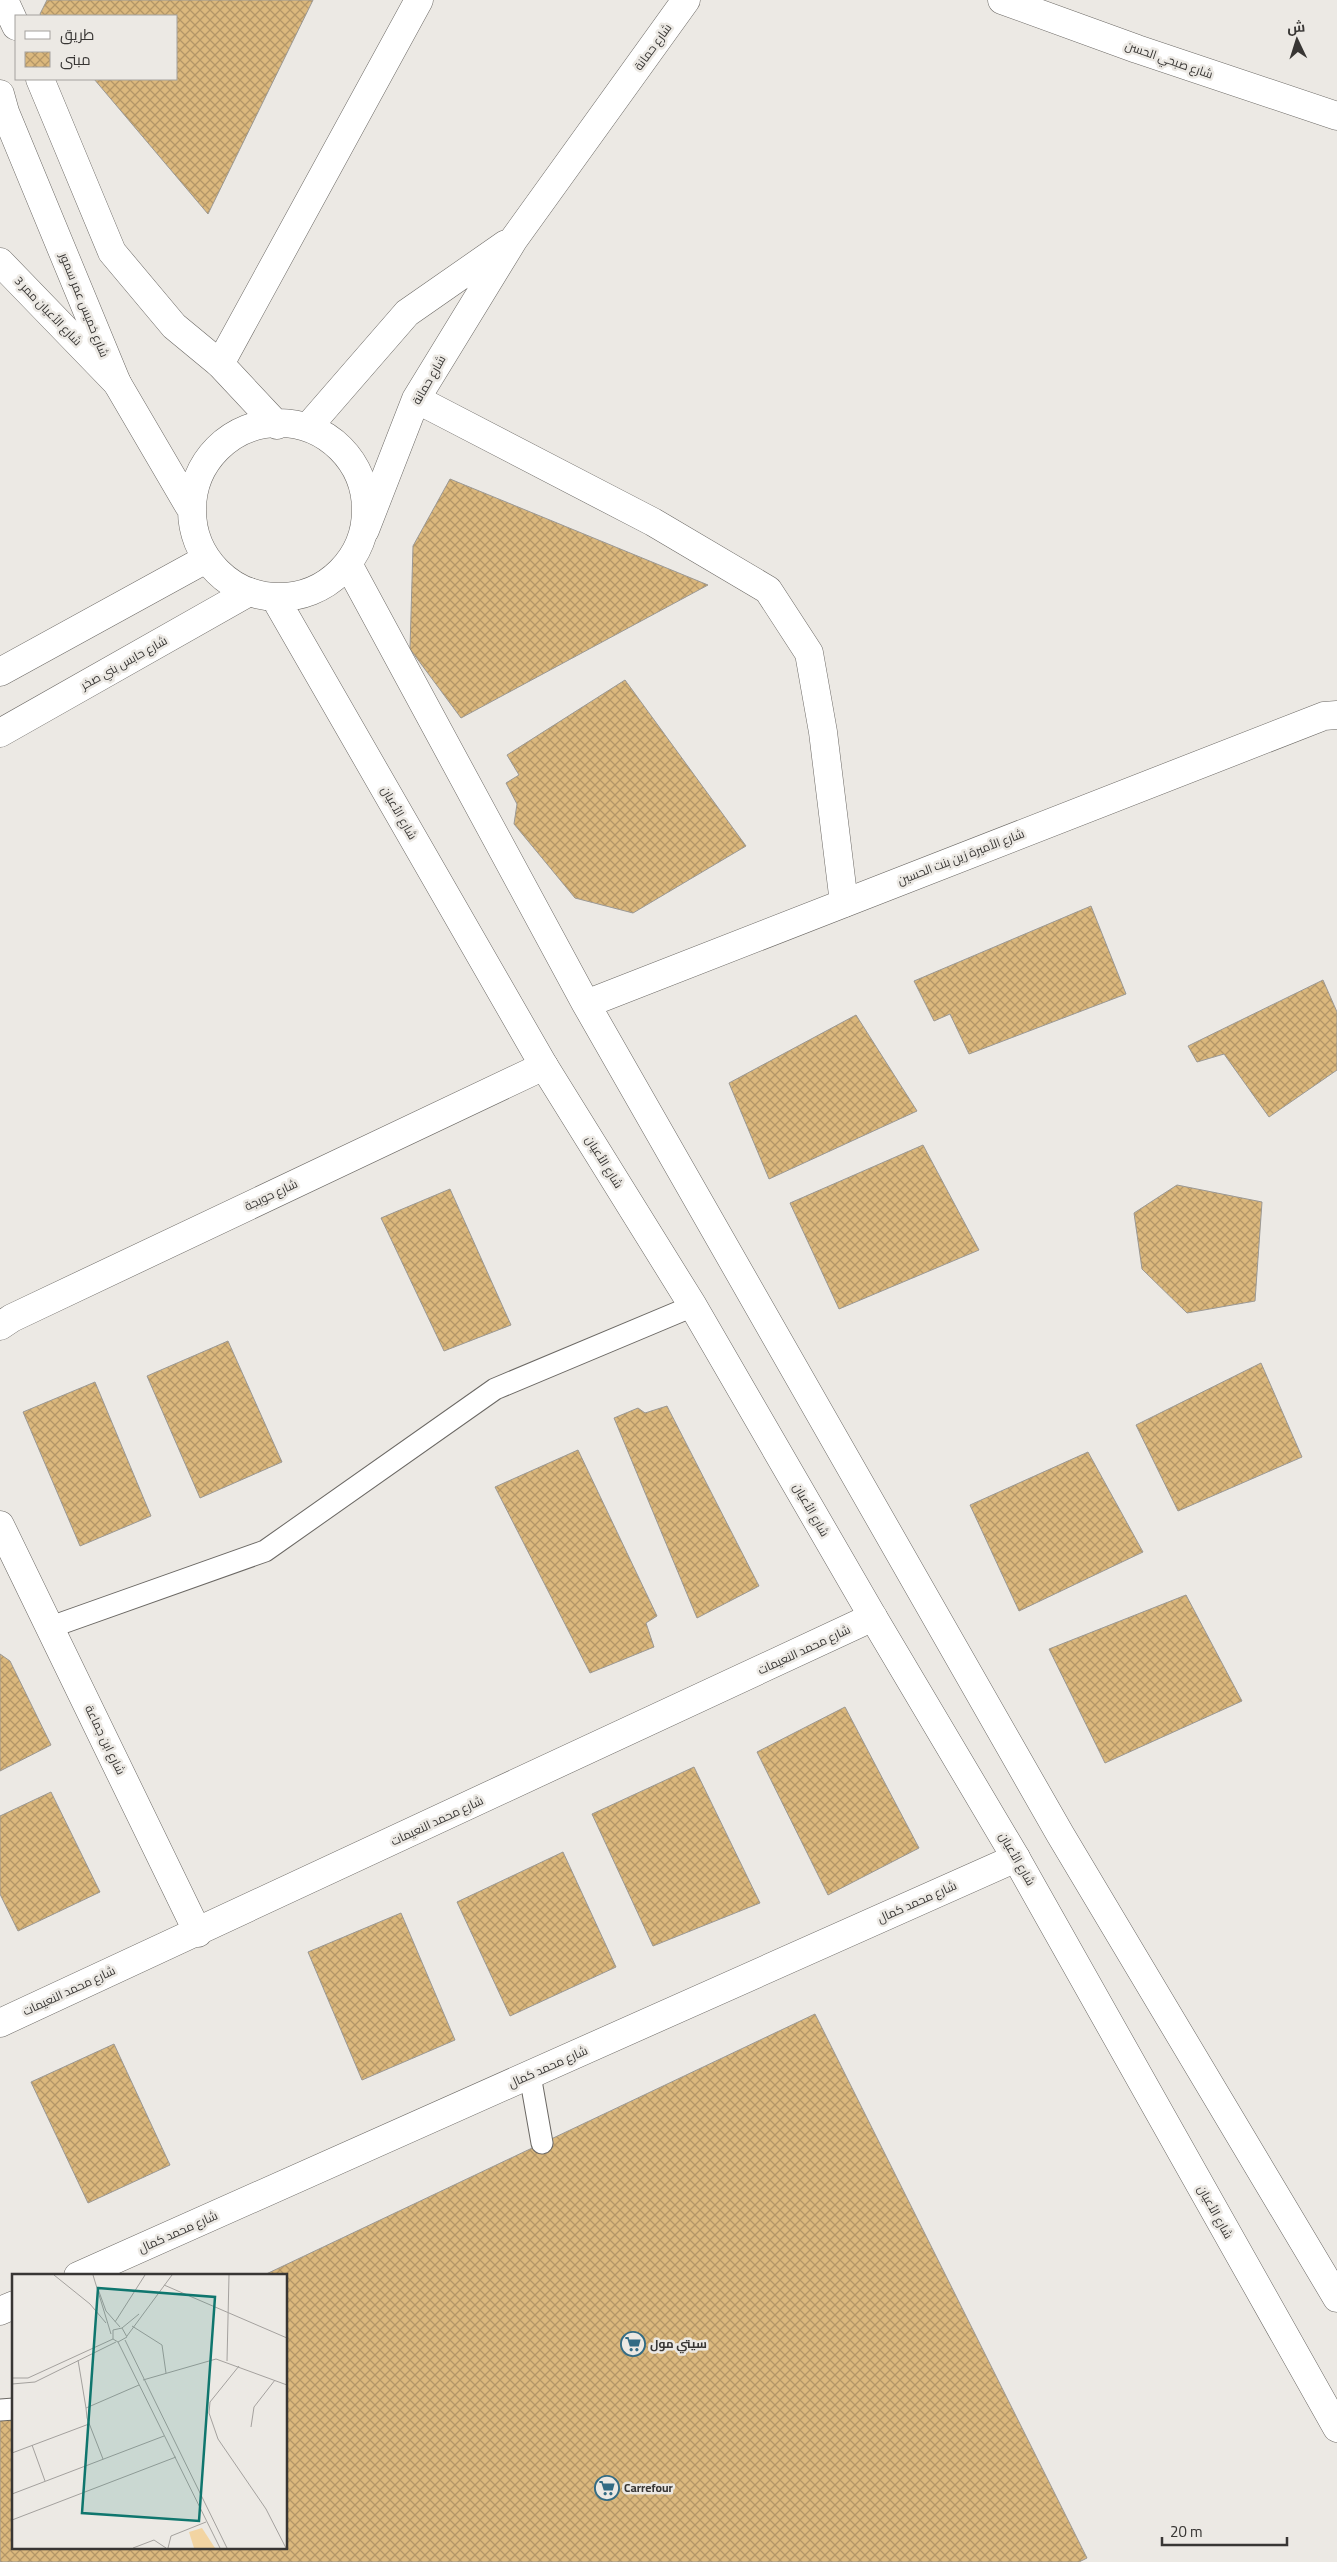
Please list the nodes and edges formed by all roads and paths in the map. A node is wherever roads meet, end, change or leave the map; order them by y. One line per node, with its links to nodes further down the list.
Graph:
1 (4, 0): 5 (street)
2 (419, 0): 11 (street)
3 (686, 0): 9 (street, شارع حمانة)
4 (1002, 0): 8 (street, شارع صبحي الحسن)
5 (15, 24)
6 (40, 80): 11 (street)
7 (2, 108): 12 (street, شارع خميس عمر سمور)
8 (1337, 116)
9 (514, 239): 13 (street, شارع حمانة); 15 (street, شارع حمانة)
10 (0, 262): 12 (street, شارع الأعيان ممر 3)
11 (220, 364): 14 (street)
12 (116, 383): 16 (street, شارع خميس عمر سمور)
13 (416, 399): 17 (street, شارع حمانة); 25 (street)
14 (277, 425): 15 (street); 16 (street)
15 (308, 427): 17 (street)
16 (188, 506): 18 (street)
17 (364, 530): 19 (street)
18 (206, 559): 20 (street); 22 (street)
19 (348, 564): 21 (street); 26 (street)
20 (249, 592): 21 (street); 24 (street, شارع حابس بني صخر)
21 (275, 598): 27 (street, شارع الأعيان)
22 (0, 672)
23 (1337, 715): 25 (street, شارع الأميرة زين بنت الحسين)
24 (0, 733)
25 (844, 903): 26 (street, شارع الأميرة زين بنت الحسين)
26 (586, 1004): 39 (street)
27 (544, 1066): 28 (street, شارع الأعيان); 29 (street, شارع حويجة)
28 (693, 1306): 31 (street, شارع الأعيان); 32 (lane)
29 (0, 1326)
30 (4, 1542): 32 (street, شارع ابن جماعة)
31 (873, 1617): 33 (street, شارع الأعيان); 34 (street, شارع محمد النعيمات)
32 (51, 1627): 34 (street, شارع ابن جماعة)
33 (1016, 1858): 36 (street, شارع محمد كمال); 42 (street, شارع الأعيان)
34 (198, 1933): 35 (street, شارع محمد النعيمات)
35 (0, 2023)
36 (530, 2074): 37 (lane); 38 (street, شارع محمد كمال)
37 (542, 2143)
38 (82, 2274)
39 (1337, 2298)
40 (12, 2306): 41 (street)
41 (0, 2311)
42 (1337, 2428)

